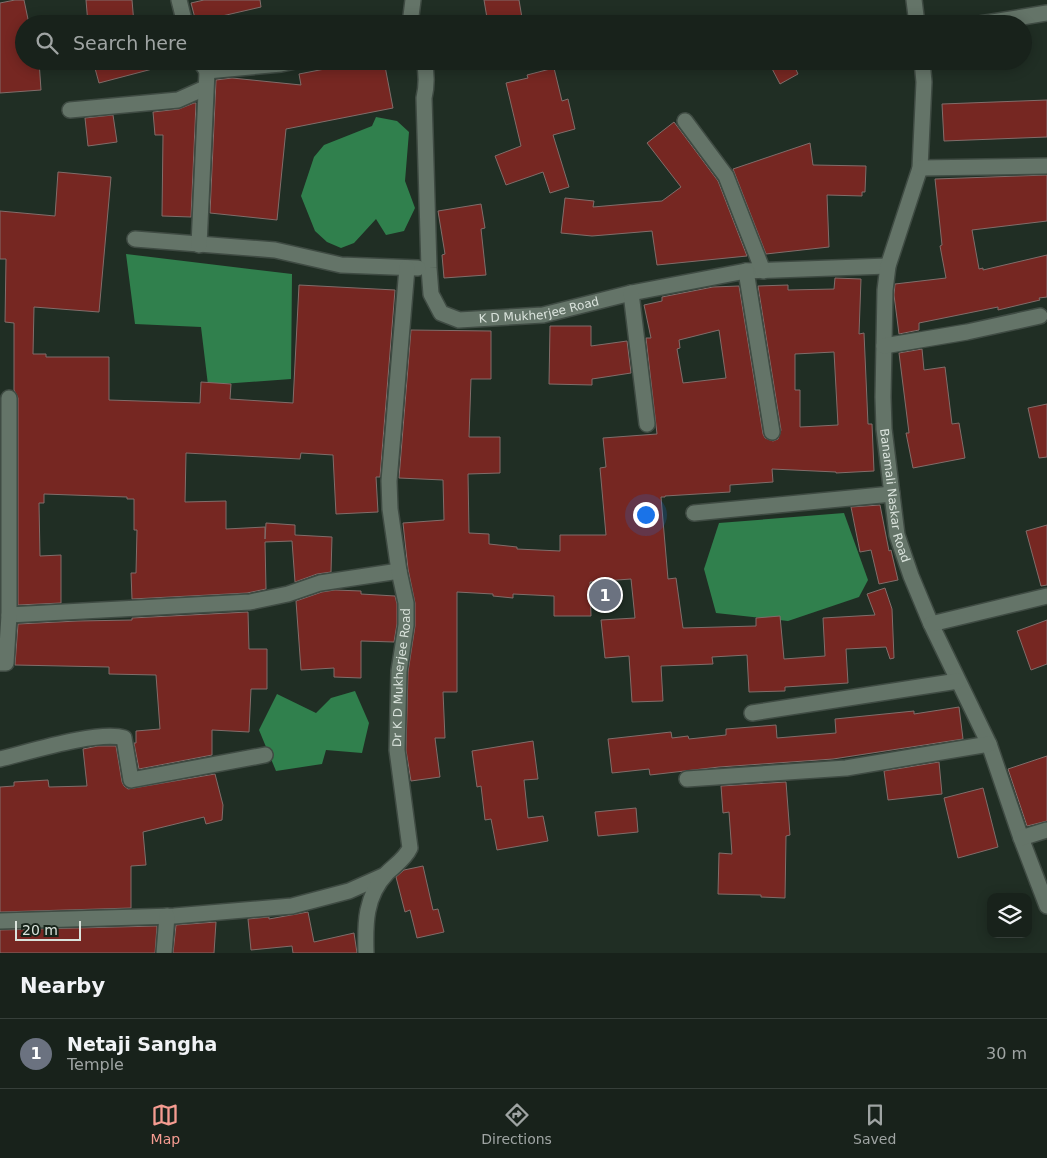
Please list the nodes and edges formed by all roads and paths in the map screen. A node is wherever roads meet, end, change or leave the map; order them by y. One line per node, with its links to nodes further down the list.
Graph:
1 (179, 0): 5 (street)
2 (413, 0): 6 (street)
3 (914, 0): 7 (street)
4 (1047, 13): 8 (street)
5 (183, 15)
6 (411, 15)
7 (916, 15)
8 (1032, 15)
9 (203, 70): 12 (street)
10 (428, 70): 21 (street, K D Mukherjee Road)
11 (923, 70): 16 (street, Banamali Naskar Road)
12 (205, 88): 13 (street); 18 (street)
13 (70, 110)
14 (685, 121): 23 (street)
15 (1047, 166): 16 (street)
16 (920, 168): 19 (street, Banamali Naskar Road)
17 (135, 239): 18 (street)
18 (199, 245): 20 (street)
19 (888, 266): 23 (street, K D Mukherjee Road); 26 (street, Banamali Naskar Road)
20 (408, 268): 21 (street); 32 (street, Dr K D Mukherjee Road)
21 (429, 268): 24 (street, K D Mukherjee Road)
22 (746, 271): 23 (street, K D Mukherjee Road); 24 (street, K D Mukherjee Road); 29 (street)
23 (763, 271)
24 (631, 293): 28 (street)
25 (1040, 316): 26 (street)
26 (884, 346): 30 (street, Banamali Naskar Road)
27 (9, 398): 34 (street)
28 (647, 424)
29 (772, 432)
30 (892, 494): 31 (street); 35 (street, Banamali Naskar Road)
31 (694, 513)
32 (399, 571): 34 (street); 45 (street, Dr K D Mukherjee Road)
33 (1047, 596): 35 (street)
34 (9, 615): 36 (street)
35 (932, 624): 37 (street, Banamali Naskar Road)
36 (0, 663)
37 (958, 681): 38 (street); 39 (street, Banamali Naskar Road)
38 (752, 713)
39 (989, 744): 42 (street); 44 (street, Banamali Naskar Road)
40 (265, 755): 41 (street)
41 (0, 759)
42 (687, 779)
43 (1047, 830): 44 (street)
44 (1021, 838): 46 (street, Banamali Naskar Road)
45 (385, 875): 47 (street); 50 (street, Dr K D Mukherjee Road)
46 (1047, 906)
47 (167, 916): 48 (street); 49 (street)
48 (0, 921)
49 (164, 953)
50 (366, 953)

